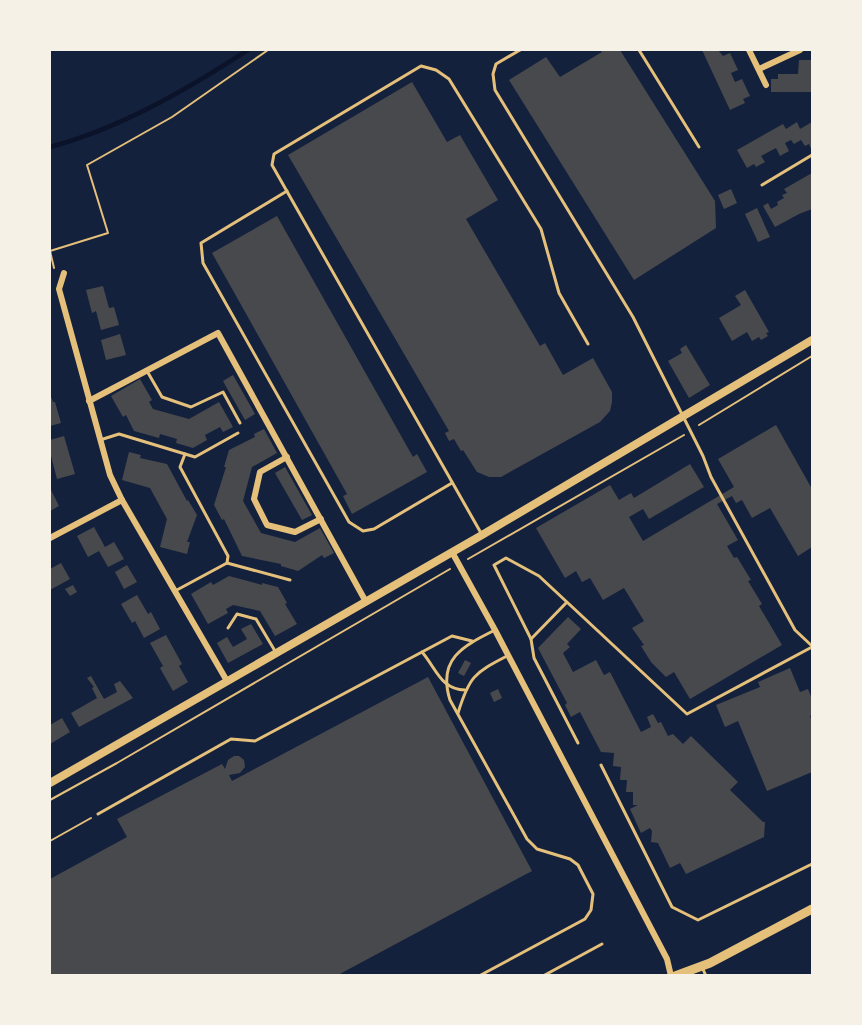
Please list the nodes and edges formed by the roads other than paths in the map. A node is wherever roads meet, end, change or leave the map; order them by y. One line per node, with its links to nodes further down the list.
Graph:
1 (520, 50): 16 (lane)
2 (639, 50): 7 (lane)
3 (749, 50): 5 (street)
4 (800, 50): 5 (street)
5 (759, 69): 6 (street)
6 (766, 85)
7 (699, 147)
8 (813, 155): 9 (lane)
9 (762, 185)
10 (287, 191): 13 (lane); 22 (lane); 22 (lane)
11 (64, 273): 15 (street)
12 (813, 340): 16 (street)
13 (588, 344)
14 (147, 371): 15 (street); 17 (lane); 21 (street)
15 (89, 401): 19 (street)
16 (683, 415): 25 (street); 37 (lane)
17 (240, 423)
18 (238, 433): 20 (lane)
19 (100, 440): 20 (lane); 23 (street)
20 (184, 454): 28 (lane)
21 (287, 457): 24 (street); 24 (street)
22 (452, 483): 25 (lane)
23 (122, 500): 26 (street); 30 (street)
24 (321, 519): 31 (street)
25 (482, 535): 27 (street)
26 (50, 538)
27 (452, 552): 31 (street); 34 (street)
28 (227, 563): 29 (lane); 30 (lane)
29 (290, 580)
30 (175, 591): 41 (street)
31 (366, 602): 39 (street)
32 (567, 602): 35 (lane); 35 (lane); 37 (lane)
33 (228, 628): 39 (lane)
34 (495, 630): 36 (lane); 40 (street)
35 (531, 639): 45 (lane)
36 (472, 641): 38 (lane); 42 (lane)
37 (813, 647)
38 (422, 652): 42 (lane); 48 (lane)
39 (277, 654): 41 (street)
40 (508, 656): 43 (lane); 55 (street)
41 (227, 681): 47 (street)
42 (446, 686): 43 (lane); 44 (lane)
43 (465, 690): 44 (lane)
44 (458, 713): 53 (lane)
45 (578, 743)
46 (601, 765): 49 (lane)
47 (50, 783)
48 (98, 814)
49 (813, 864)
50 (813, 909): 52 (main road)
51 (602, 944): 54 (lane)
52 (701, 966): 55 (main road); 56 (lane)
53 (479, 975)
54 (543, 975)
55 (673, 975)
56 (706, 975)

